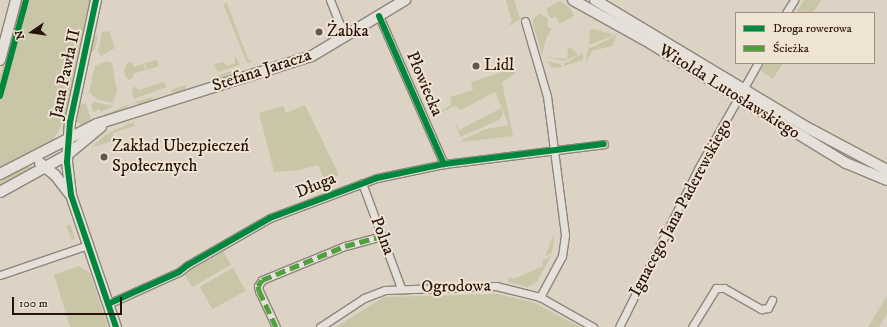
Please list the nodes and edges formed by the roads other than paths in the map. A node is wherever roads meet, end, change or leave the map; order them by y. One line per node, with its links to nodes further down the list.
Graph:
1 (16, 0): 12 (main road)
2 (96, 0): 17 (main road, Jana Pawła II)
3 (330, 0): 11 (street)
4 (405, 0): 9 (main road, Stefana Jaracza)
5 (573, 0): 15 (main road, Witolda Lutosławskiego)
6 (595, 0): 14 (main road, Witolda Lutosławskiego)
7 (794, 0): 8 (street)
8 (787, 12)
9 (379, 16): 11 (main road, Stefana Jaracza); 25 (street, Płowiecka)
10 (525, 21): 22 (street)
11 (345, 37): 16 (main road, Stefana Jaracza)
12 (1, 53)
13 (757, 64): 14 (street, Ignacego Jana Paderewskiego)
14 (743, 89): 15 (street, Ignacego Jana Paderewskiego); 27 (main road, Witolda Lutosławskiego)
15 (738, 99): 29 (main road, Witolda Lutosławskiego); 44 (street, Ignacego Jana Paderewskiego)
16 (110, 120): 18 (main road, Stefana Jaracza); 23 (main road, Stefana Jaracza)
17 (70, 122): 18 (main road); 19 (main road, Jana Pawła II)
18 (84, 131): 19 (main road, Stefana Jaracza)
19 (68, 138): 21 (main road, Stefana Jaracza); 23 (main road, Jana Pawła II)
20 (604, 144): 22 (street, Długa)
21 (48, 150): 24 (main road, Stefana Jaracza); 26 (main road)
22 (554, 151): 25 (street, Długa); 37 (street)
23 (66, 155): 26 (main road, Stefana Jaracza); 32 (main road, Jana Pawła II)
24 (21, 164): 26 (main road); 28 (main road, Stefana Jaracza)
25 (444, 164): 30 (street, Długa)
26 (46, 167): 31 (main road, Stefana Jaracza); 32 (main road)
27 (887, 170)
28 (0, 174)
29 (887, 180)
30 (362, 183): 33 (street, Polna); 39 (street, Długa)
31 (0, 192)
32 (71, 195): 34 (main road)
33 (382, 236): 36 (street, Polna); 41 (street)
34 (88, 245): 35 (street); 39 (main road)
35 (0, 275)
36 (401, 288): 37 (street, Ogrodowa); 42 (street, Ogrodowa)
37 (540, 297): 43 (street, Ogrodowa)
38 (772, 300): 45 (street)
39 (108, 304): 40 (main road)
40 (116, 327)
41 (276, 327)
42 (320, 327)
43 (593, 327)
44 (618, 327)
45 (692, 327)

